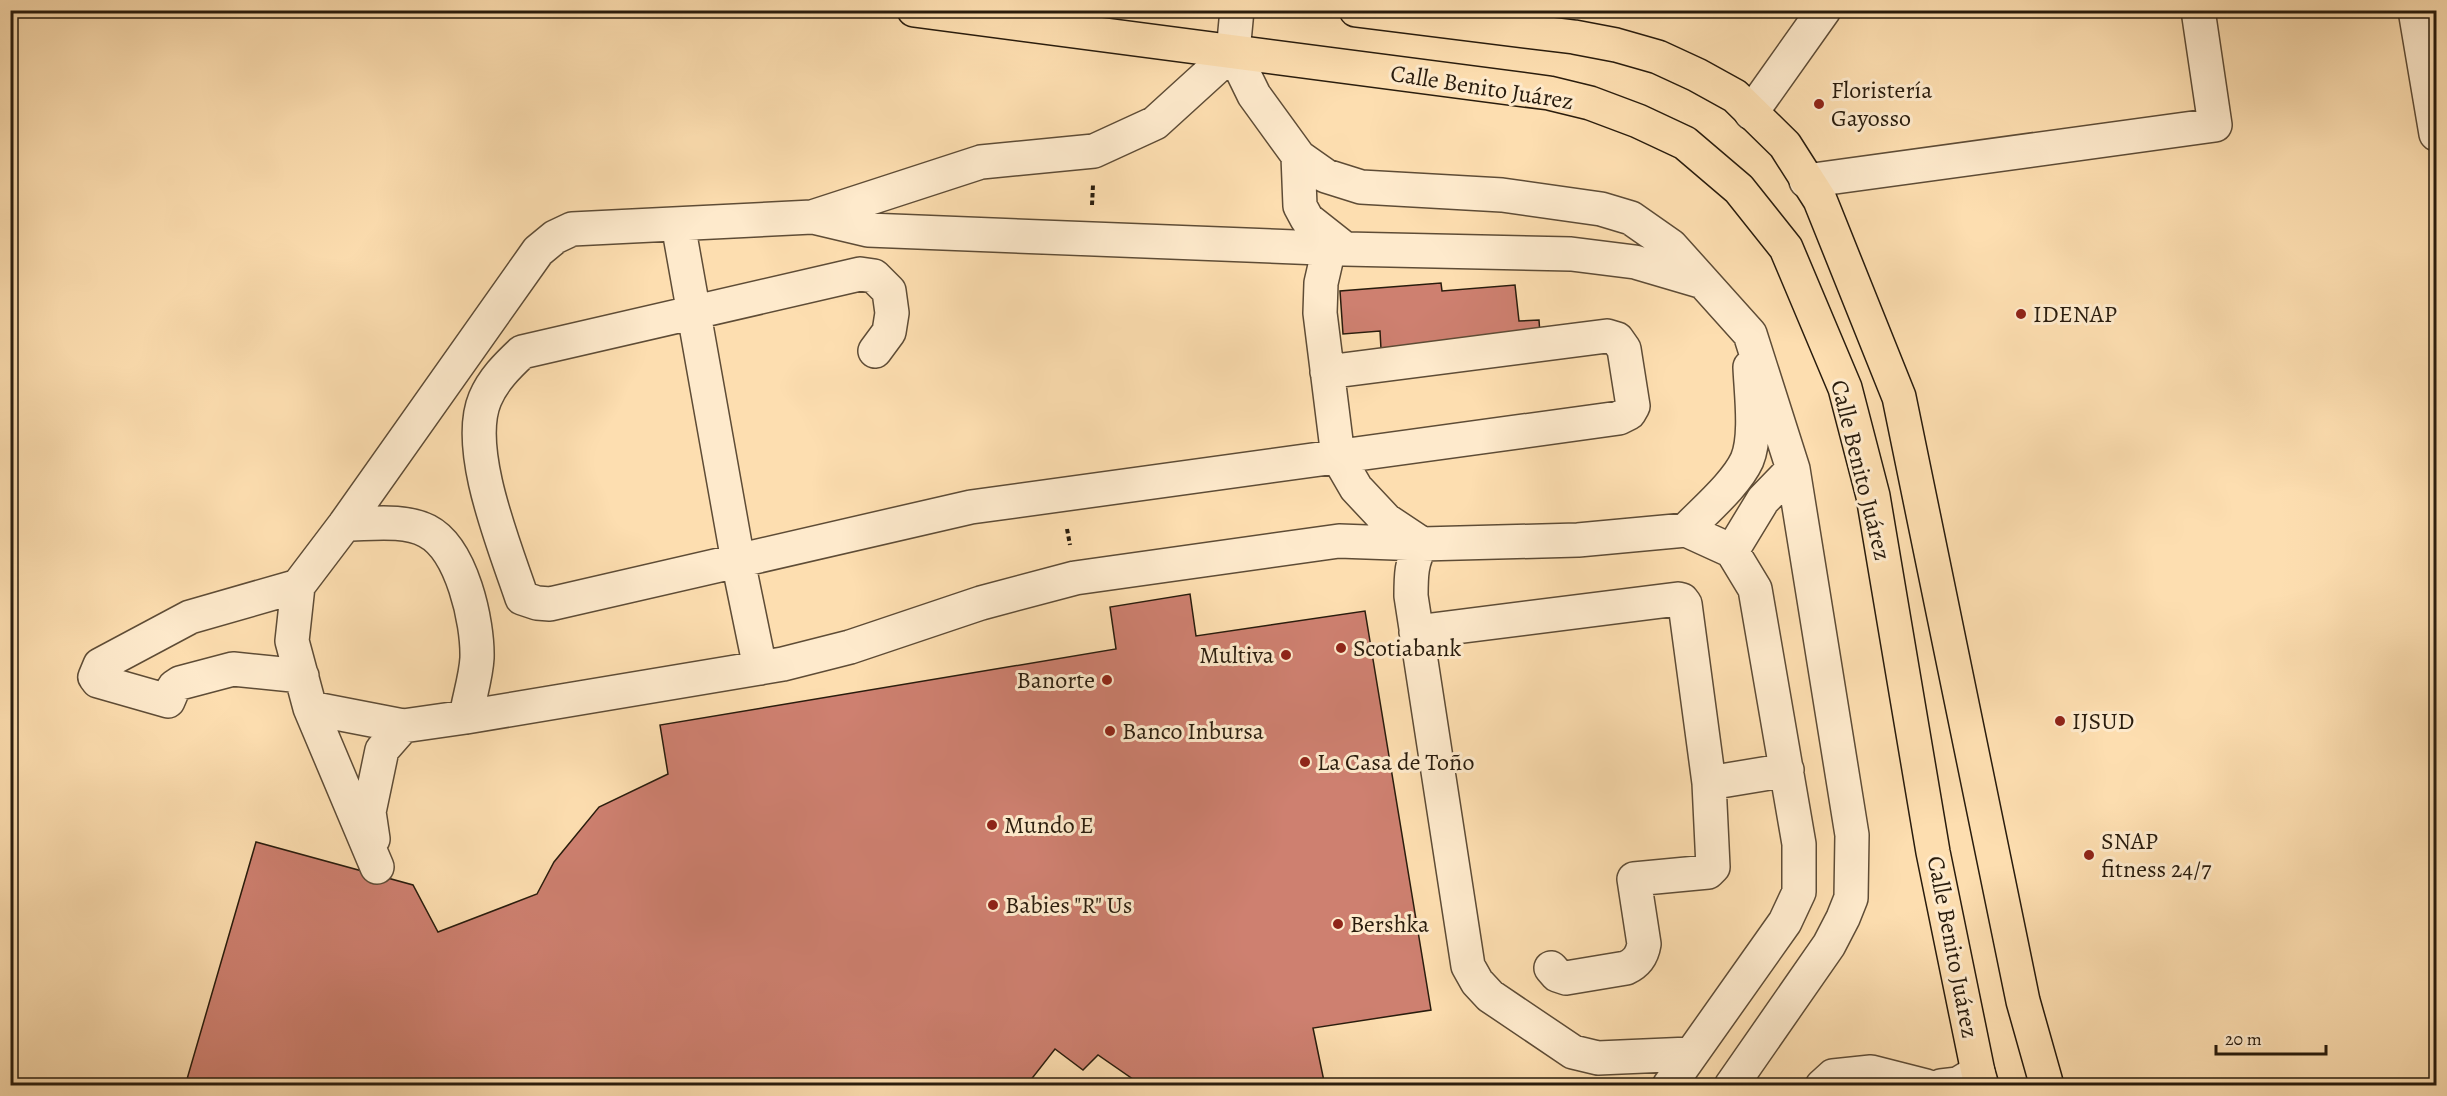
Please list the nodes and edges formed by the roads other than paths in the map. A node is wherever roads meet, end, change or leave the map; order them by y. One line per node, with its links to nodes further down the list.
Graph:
1 (914, 10): 7 (main road, Calle Benito Juárez)
2 (1237, 10): 7 (street)
3 (1356, 10): 8 (main road, Calle Benito Juárez)
4 (1824, 10): 8 (street)
5 (2198, 10): 11 (street)
6 (2415, 10): 9 (street)
7 (1233, 52): 10 (street); 12 (street); 38 (main road, Calle Benito Juárez)
8 (1751, 113): 11 (main road, Calle Benito Juárez)
9 (2436, 134)
10 (1298, 156): 14 (street); 15 (street)
11 (1806, 181): 44 (main road, Calle Benito Juárez)
12 (812, 217): 13 (street); 14 (street)
13 (678, 224): 16 (street); 22 (street)
14 (1337, 249): 15 (street); 19 (street)
15 (1703, 282): 17 (street)
16 (693, 311): 18 (street); 26 (street); 26 (street)
17 (1750, 334): 21 (street); 23 (street)
18 (875, 351)
19 (1327, 372): 20 (street); 20 (street)
20 (1338, 457): 24 (street); 26 (street)
21 (1793, 469): 25 (street); 40 (street)
22 (345, 525): 27 (street); 32 (street)
23 (1686, 530): 24 (street); 25 (street)
24 (1422, 544): 28 (street); 29 (street)
25 (1732, 551): 34 (street)
26 (738, 561): 29 (street)
27 (298, 586): 30 (street); 30 (street)
28 (1416, 632): 35 (street); 37 (street)
29 (760, 668): 32 (street)
30 (302, 676): 31 (street)
31 (310, 708): 33 (street); 33 (street)
32 (466, 717): 33 (street)
33 (403, 726)
34 (1787, 770): 35 (street); 37 (street)
35 (1709, 783): 36 (street)
36 (1551, 969)
37 (1690, 1054): 39 (street)
38 (1980, 1079): 43 (street)
39 (1669, 1086)
40 (1731, 1086)
41 (1822, 1086): 42 (street)
42 (1926, 1086)
43 (1941, 1086)
44 (2047, 1086)

